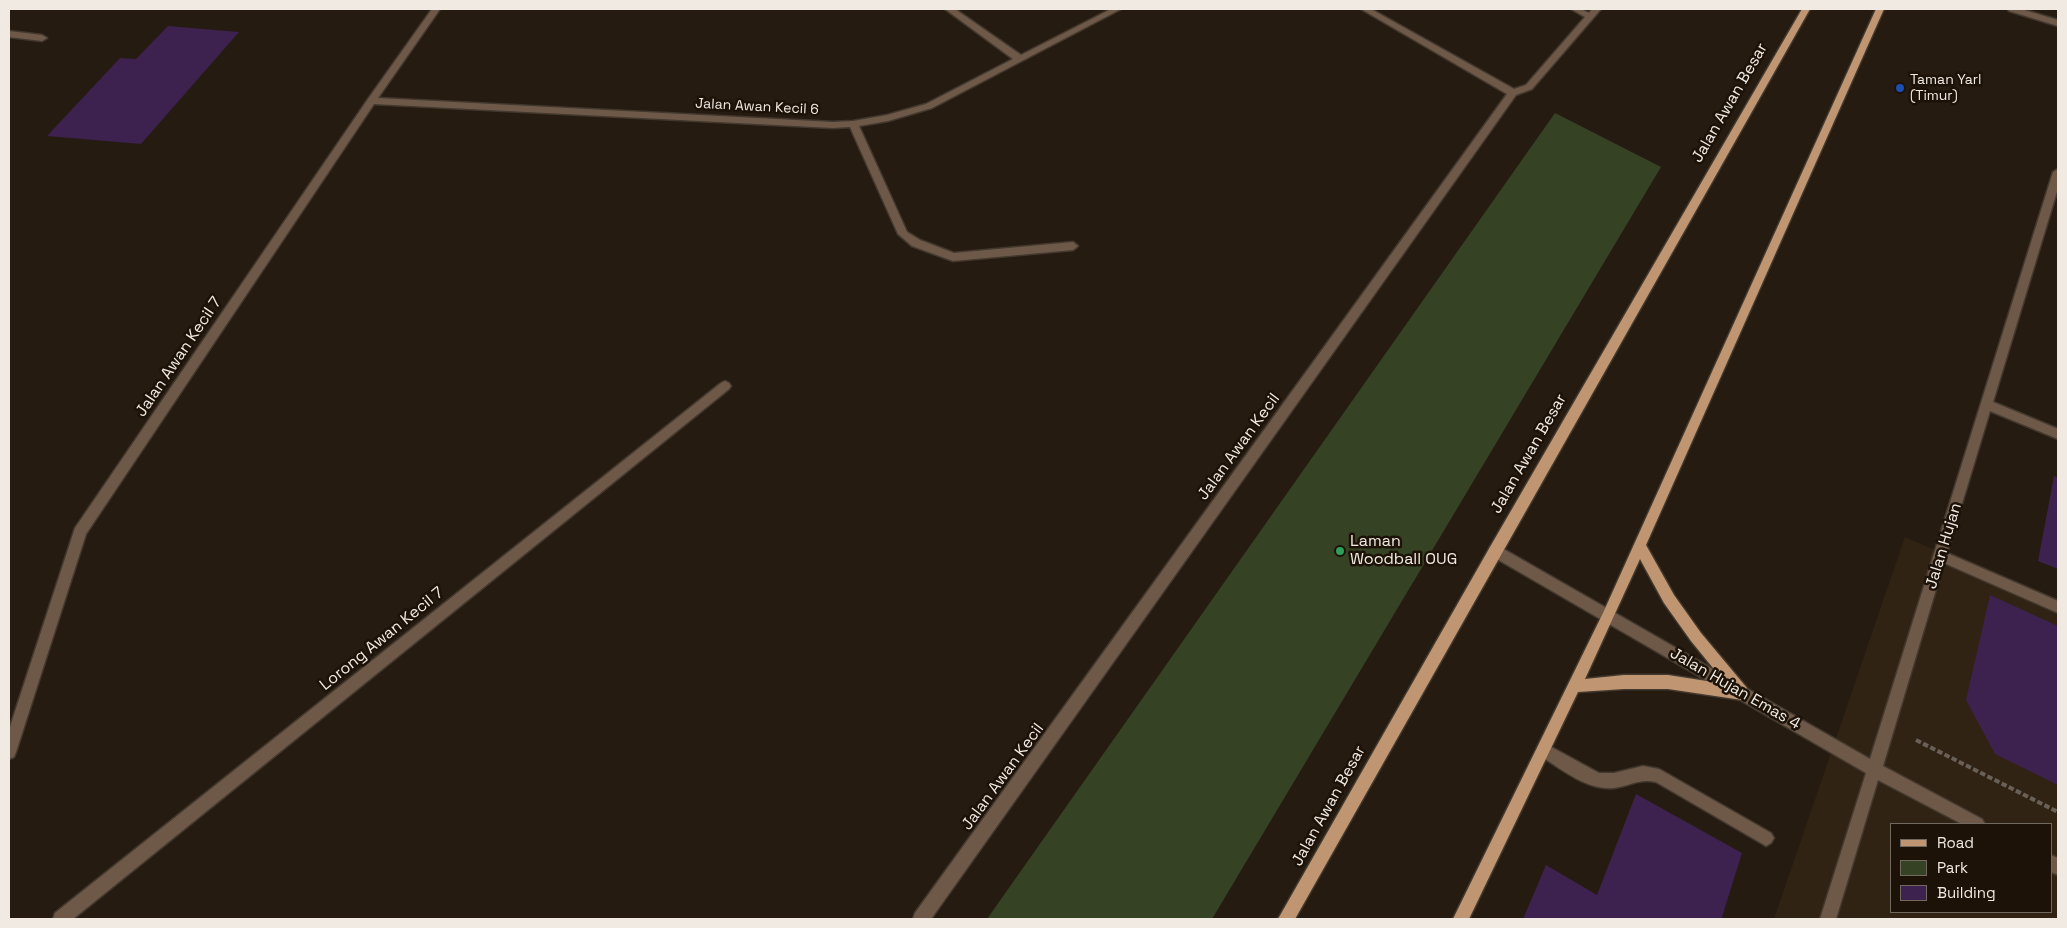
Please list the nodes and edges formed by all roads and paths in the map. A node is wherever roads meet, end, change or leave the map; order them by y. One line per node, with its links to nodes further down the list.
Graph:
1 (436, 9): 15 (street, Jalan Awan Kecil 7)
2 (948, 9): 13 (street)
3 (1117, 9): 13 (street, Jalan Awan Kecil 6)
4 (1365, 9): 14 (street)
5 (1575, 9): 9 (street)
6 (1806, 9): 24 (main road, Jalan Awan Besar)
7 (1880, 9): 23 (main road)
8 (2012, 9): 10 (street)
9 (1594, 13): 14 (street, Jalan Awan Kecil)
10 (2058, 23)
11 (9, 34): 12 (street)
12 (42, 38)
13 (1020, 59): 16 (street, Jalan Awan Kecil 6)
14 (1512, 93): 38 (street, Jalan Awan Kecil)
15 (371, 101): 16 (street, Jalan Awan Kecil 6); 32 (street, Jalan Awan Kecil 7)
16 (853, 124): 19 (street)
17 (2058, 172): 18 (street, Jalan Hujan)
18 (2055, 194): 21 (street, Jalan Hujan)
19 (1073, 246)
20 (725, 386): 37 (street, Lorong Awan Kecil 7)
21 (1986, 405): 22 (street); 25 (street, Jalan Hujan)
22 (2058, 434)
23 (1639, 544): 27 (main road); 29 (main road)
24 (1494, 551): 27 (street, Jalan Hujan Emas 4); 39 (main road, Jalan Awan Besar)
25 (1941, 556): 26 (street); 30 (street, Jalan Hujan)
26 (2058, 607)
27 (1608, 616): 28 (main road); 29 (street, Jalan Hujan Emas 4)
28 (1575, 686): 29 (main road); 31 (main road)
29 (1742, 693): 33 (street, Jalan Hujan Emas 4)
30 (1889, 726): 33 (street, Jalan Hujan); 34 (path)
31 (1544, 750): 36 (street); 40 (main road)
32 (9, 752)
33 (1875, 770): 35 (street, Jalan Hujan Emas 4); 41 (street, Jalan Hujan)
34 (2058, 812)
35 (1975, 823)
36 (1766, 838)
37 (61, 919)
38 (921, 919)
39 (1286, 919)
40 (1461, 919)
41 (1828, 919)

